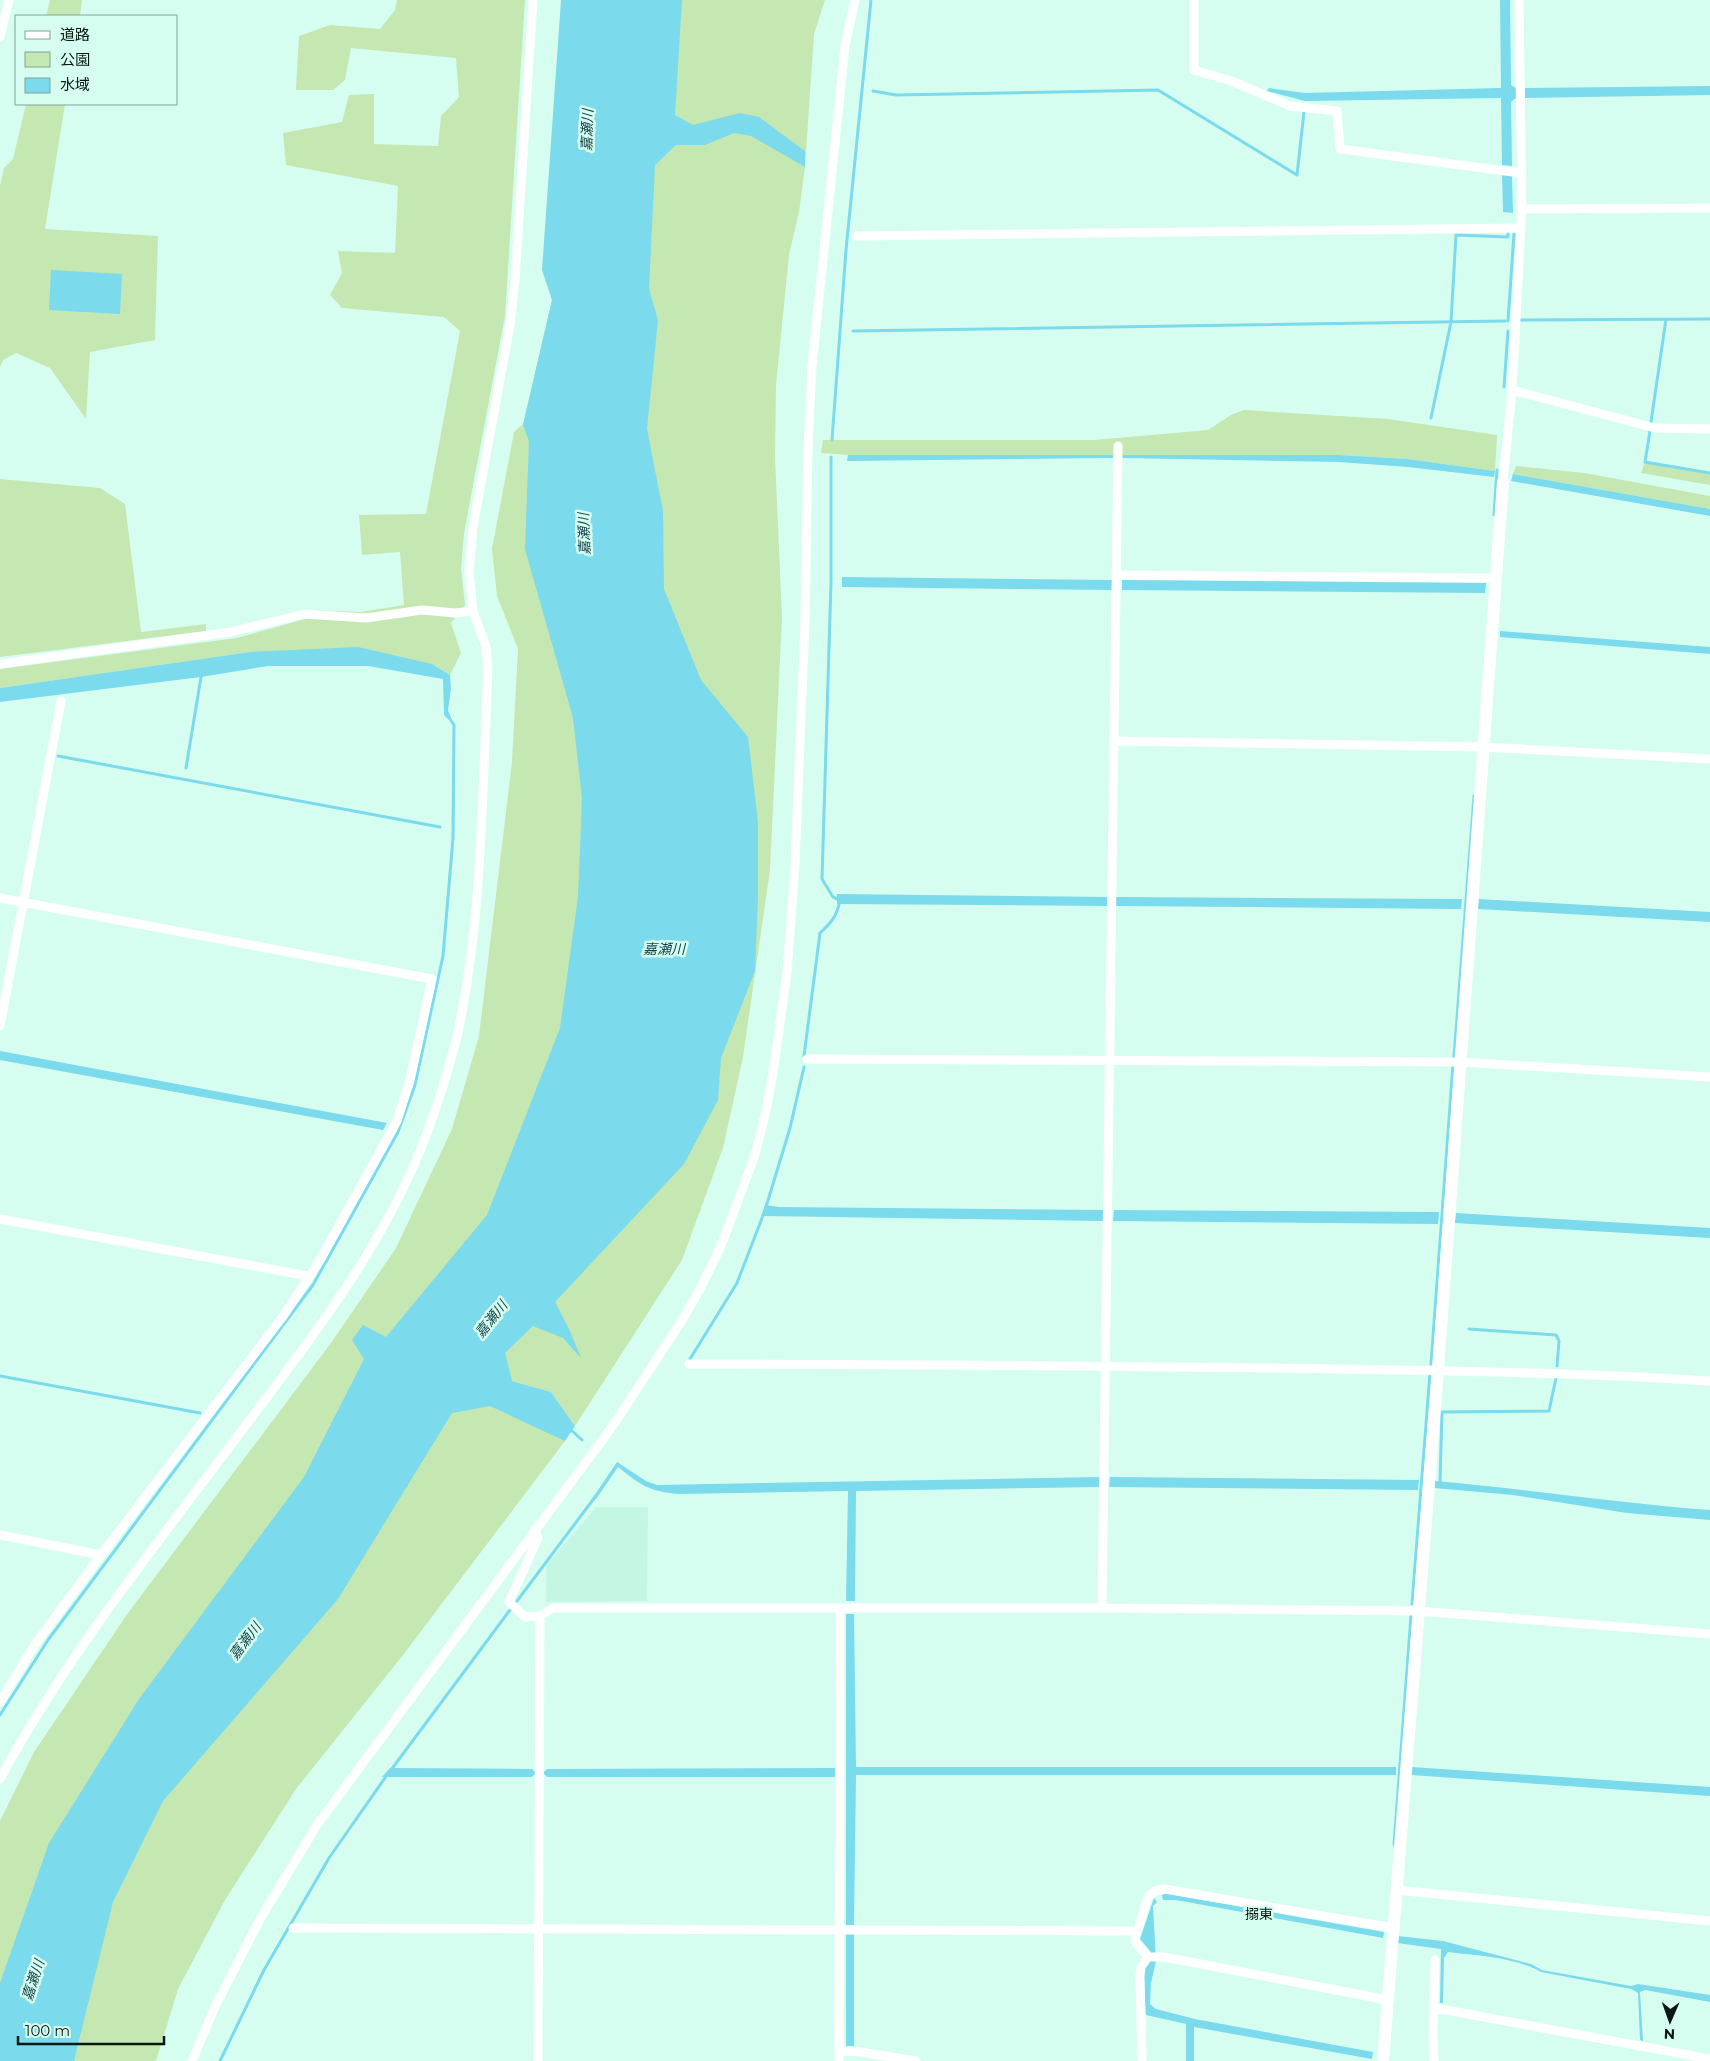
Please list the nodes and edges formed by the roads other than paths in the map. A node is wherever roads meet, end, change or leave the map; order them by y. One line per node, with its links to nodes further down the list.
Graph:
1 (9, 0): 6 (street)
2 (532, 0): 18 (street)
3 (855, 0): 37 (street)
4 (1194, 0): 7 (street)
5 (1519, 0): 7 (street)
6 (0, 37)
7 (1520, 173): 9 (street)
8 (1710, 208): 9 (street)
9 (1522, 209): 10 (street)
10 (1520, 228): 11 (street); 12 (street)
11 (857, 236)
12 (1512, 390): 13 (street); 15 (street)
13 (1710, 428)
14 (1118, 446): 16 (street)
15 (1503, 482): 17 (street)
16 (1116, 575): 17 (street); 21 (street)
17 (1496, 578): 22 (street)
18 (474, 611): 19 (street); 46 (street)
19 (0, 664)
20 (61, 701): 25 (street)
21 (1115, 741): 22 (street); 28 (street)
22 (1483, 747): 23 (street); 29 (street)
23 (1710, 759)
24 (0, 898): 25 (street)
25 (23, 903): 26 (street); 32 (street)
26 (0, 1026)
27 (807, 1059): 28 (street)
28 (1110, 1060): 29 (street); 34 (street)
29 (1461, 1062): 30 (street); 35 (street)
30 (1710, 1078)
31 (0, 1219): 32 (street)
32 (308, 1276): 39 (street)
33 (689, 1364): 34 (street)
34 (1106, 1366): 35 (street); 40 (street)
35 (1438, 1370): 36 (street); 42 (street)
36 (1710, 1381)
37 (535, 1529): 43 (street); 60 (street)
38 (0, 1535): 39 (street)
39 (101, 1554): 45 (street)
40 (1102, 1608): 41 (street); 42 (street)
41 (840, 1609): 43 (street); 52 (street)
42 (1418, 1611): 44 (street); 47 (street)
43 (540, 1616): 51 (street)
44 (1710, 1634)
45 (0, 1702)
46 (0, 1779)
47 (1396, 1890): 48 (street); 50 (street)
48 (1710, 1921)
49 (293, 1928): 51 (street)
50 (1393, 1928): 53 (street); 56 (street)
51 (538, 1929): 52 (street); 61 (street)
52 (839, 1929): 53 (street); 58 (street)
53 (1136, 1931): 54 (street)
54 (1148, 1957): 56 (street); 64 (street)
55 (1436, 1960): 57 (street)
56 (1388, 2000): 65 (street)
57 (1435, 2008): 59 (street); 66 (street)
58 (839, 2051): 62 (street); 63 (street)
59 (1710, 2059)
60 (192, 2061)
61 (538, 2061)
62 (839, 2061)
63 (916, 2061)
64 (1142, 2061)
65 (1383, 2061)
66 (1434, 2061)

